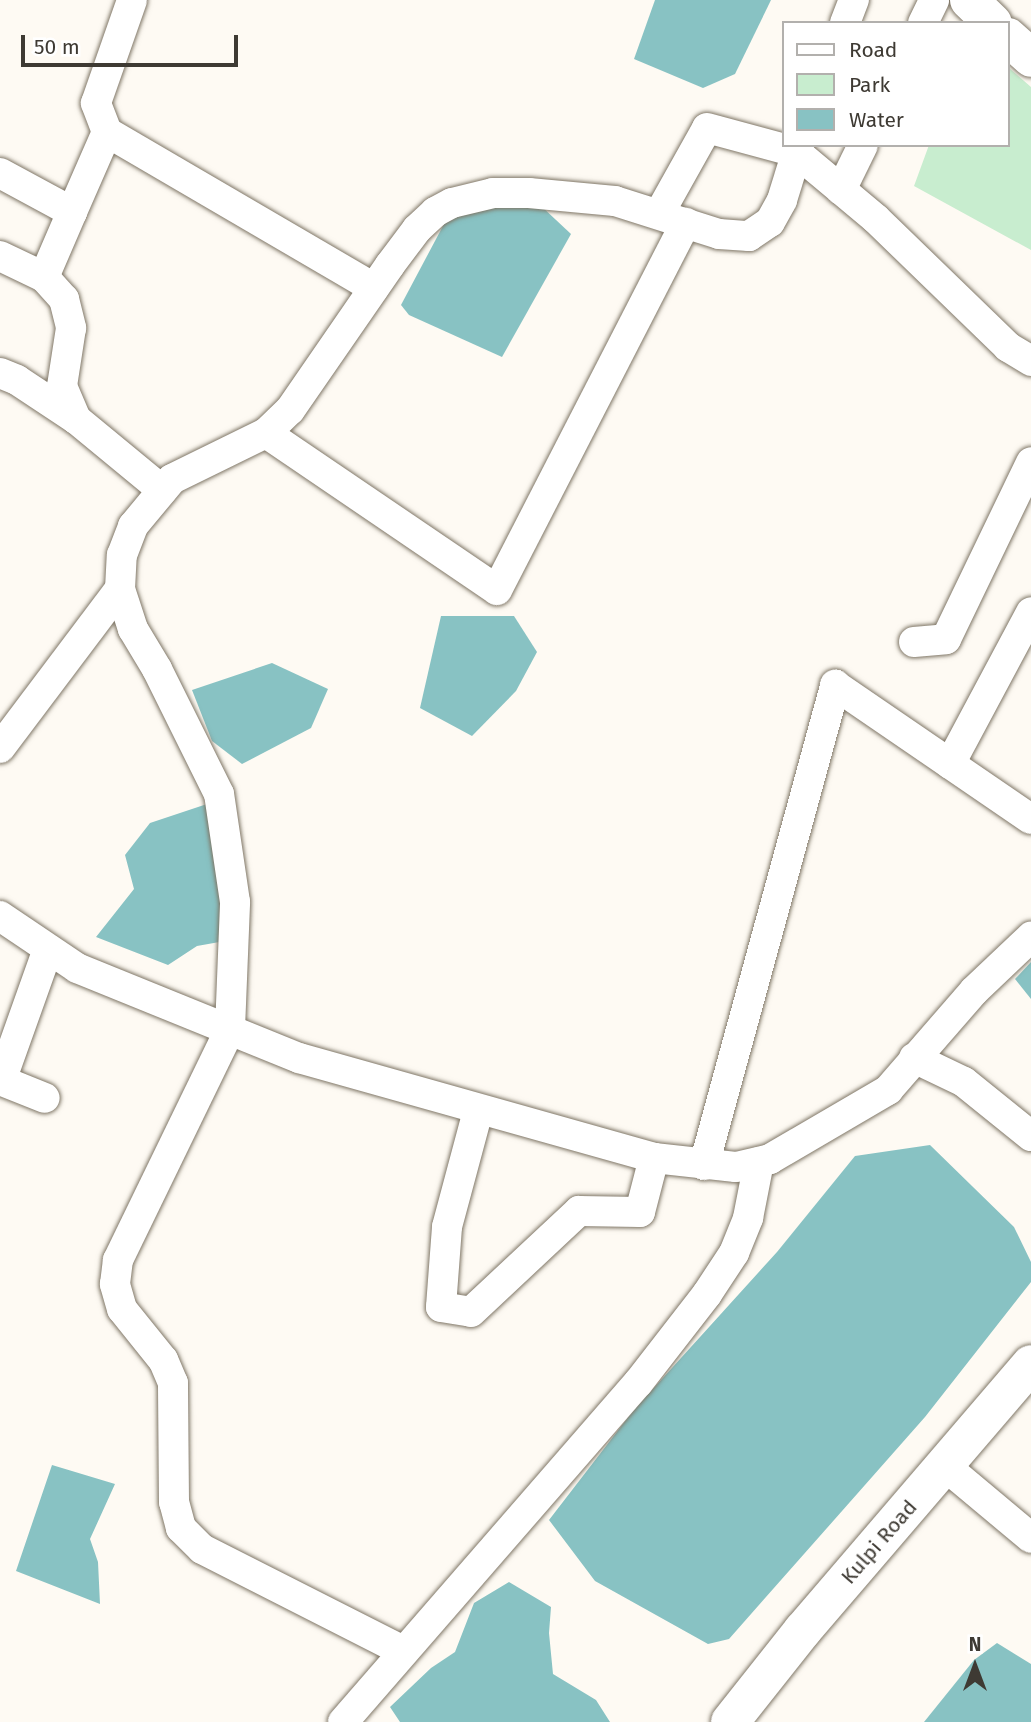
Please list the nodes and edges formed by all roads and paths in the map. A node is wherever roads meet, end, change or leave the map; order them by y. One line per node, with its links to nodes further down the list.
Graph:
1 (132, 0): 10 (street)
2 (854, 0): 5 (street)
3 (934, 0): 6 (street)
4 (969, 0): 7 (main road)
5 (846, 21)
6 (924, 21)
7 (991, 21)
8 (1010, 39): 9 (main road)
9 (1031, 58)
10 (107, 132): 16 (street); 20 (street)
11 (782, 145): 17 (street)
12 (862, 147): 15 (street)
13 (798, 149): 15 (street); 17 (street)
14 (0, 173): 16 (street)
15 (841, 191): 21 (street)
16 (72, 212): 19 (street)
17 (672, 219): 20 (street); 24 (street)
18 (0, 256): 19 (street)
19 (44, 277): 23 (street)
20 (374, 288): 24 (street)
21 (1031, 361)
22 (0, 373): 23 (street)
23 (76, 419): 26 (street)
24 (265, 433): 26 (street)
25 (1031, 463): 29 (street)
26 (162, 490): 27 (street)
27 (120, 589): 30 (street); 36 (street)
28 (1031, 612): 31 (street)
29 (914, 642)
30 (0, 748)
31 (950, 764): 32 (street); 44 (street)
32 (1031, 819)
33 (0, 916): 35 (street)
34 (1031, 937): 37 (street)
35 (48, 949): 36 (street); 38 (street)
36 (230, 1029): 40 (street); 48 (street)
37 (914, 1058): 41 (street); 43 (street)
38 (1, 1080): 39 (street)
39 (46, 1098)
40 (478, 1111): 42 (street); 42 (street)
41 (1031, 1136)
42 (654, 1158): 44 (street)
43 (759, 1162): 44 (street); 48 (street)
44 (704, 1165)
45 (1031, 1364): 46 (main road, Kulpi Road)
46 (945, 1466): 47 (street); 50 (main road, Kulpi Road)
47 (1031, 1538)
48 (403, 1651): 49 (street)
49 (353, 1718)
50 (730, 1722)

